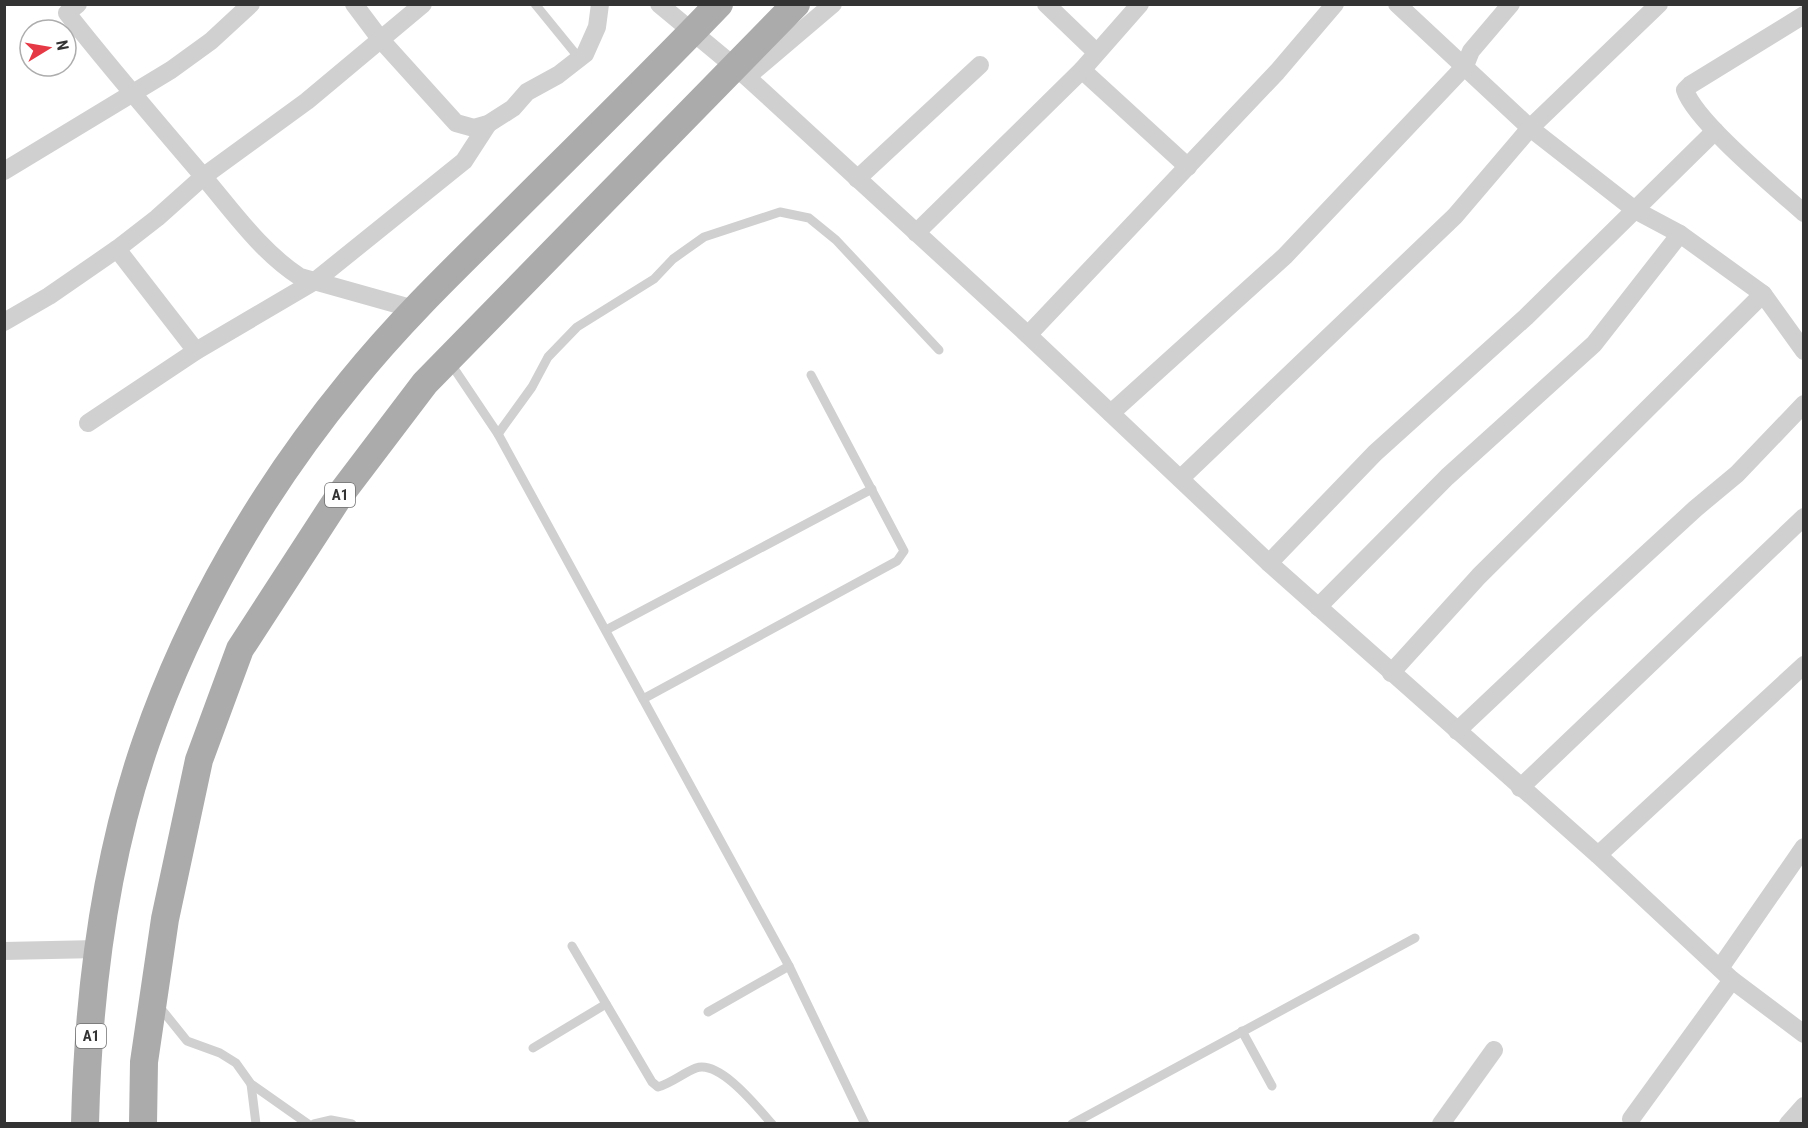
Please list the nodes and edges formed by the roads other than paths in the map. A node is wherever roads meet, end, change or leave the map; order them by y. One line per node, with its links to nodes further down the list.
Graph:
1 (251, 4): 26 (street)
2 (354, 4): 19 (street)
3 (423, 4): 19 (street)
4 (535, 4): 21 (lane)
5 (600, 4): 21 (street)
6 (659, 4): 18 (street)
7 (719, 4): 18 (main road, A1)
8 (795, 4): 25 (main road, A1)
9 (833, 4): 25 (street)
10 (1046, 4): 20 (street)
11 (1140, 4): 20 (street)
12 (1335, 4): 30 (street)
13 (1397, 4): 23 (street)
14 (1511, 4): 23 (street)
15 (1659, 4): 28 (street)
16 (69, 7): 26 (street)
17 (1803, 15): 29 (street)
18 (693, 32): 25 (street); 42 (main road, A1)
19 (381, 40): 27 (street); 32 (street)
20 (1096, 52): 24 (street)
21 (579, 58): 27 (street)
22 (980, 65): 33 (street)
23 (1466, 66): 28 (street); 51 (street)
24 (1082, 70): 30 (street); 37 (street)
25 (740, 72): 33 (street); 48 (main road, A1)
26 (131, 94): 31 (street); 32 (street)
27 (488, 124): 40 (street)
28 (1530, 128): 35 (street); 54 (street)
29 (1715, 131): 34 (street); 35 (street)
30 (1188, 167): 44 (street)
31 (5, 168)
32 (204, 176): 39 (street); 40 (street)
33 (857, 178): 37 (street)
34 (1796, 196): 36 (street)
35 (1635, 210): 38 (street); 57 (street)
36 (1803, 213)
37 (916, 233): 44 (street)
38 (1680, 234): 41 (street); 58 (street)
39 (117, 249): 43 (street); 46 (street)
40 (315, 281): 42 (street); 46 (street)
41 (1763, 294): 47 (street); 61 (street)
42 (414, 309): 69 (main road, A1)
43 (4, 322)
44 (1028, 335): 51 (street)
45 (939, 350): 53 (lane)
46 (196, 351): 52 (street)
47 (1803, 351)
48 (448, 359): 53 (lane); 73 (main road, A1)
49 (811, 375): 55 (lane)
50 (1803, 404): 63 (street)
51 (1111, 413): 54 (street)
52 (88, 423)
53 (498, 434): 59 (lane)
54 (1181, 478): 57 (street)
55 (872, 489): 59 (lane); 62 (lane)
56 (1803, 517): 64 (street)
57 (1269, 563): 58 (street)
58 (1318, 607): 61 (street)
59 (606, 630): 62 (lane)
60 (1803, 665): 66 (street)
61 (1391, 673): 63 (street)
62 (644, 699): 71 (lane)
63 (1457, 731): 64 (street)
64 (1520, 788): 66 (street)
65 (1803, 847): 72 (street)
66 (1598, 855): 72 (street)
67 (1415, 938): 76 (lane)
68 (572, 946): 74 (lane)
69 (98, 950): 70 (street); 84 (main road, A1)
70 (4, 951)
71 (789, 966): 75 (lane); 91 (lane)
72 (1726, 974): 77 (street); 83 (street)
73 (153, 1001): 80 (lane); 85 (main road, A1)
74 (606, 1004): 78 (lane); 90 (lane)
75 (708, 1012)
76 (1242, 1031): 81 (lane); 92 (lane)
77 (1803, 1034)
78 (533, 1048)
79 (1494, 1050): 93 (street)
80 (251, 1084): 86 (lane); 87 (lane)
81 (1272, 1086)
82 (1803, 1106): 94 (street)
83 (1631, 1119)
84 (85, 1124)
85 (143, 1124)
86 (256, 1124)
87 (308, 1124)
88 (314, 1124): 89 (lane)
89 (352, 1124)
90 (772, 1124)
91 (865, 1124)
92 (1072, 1124)
93 (1441, 1124)
94 (1788, 1124)

